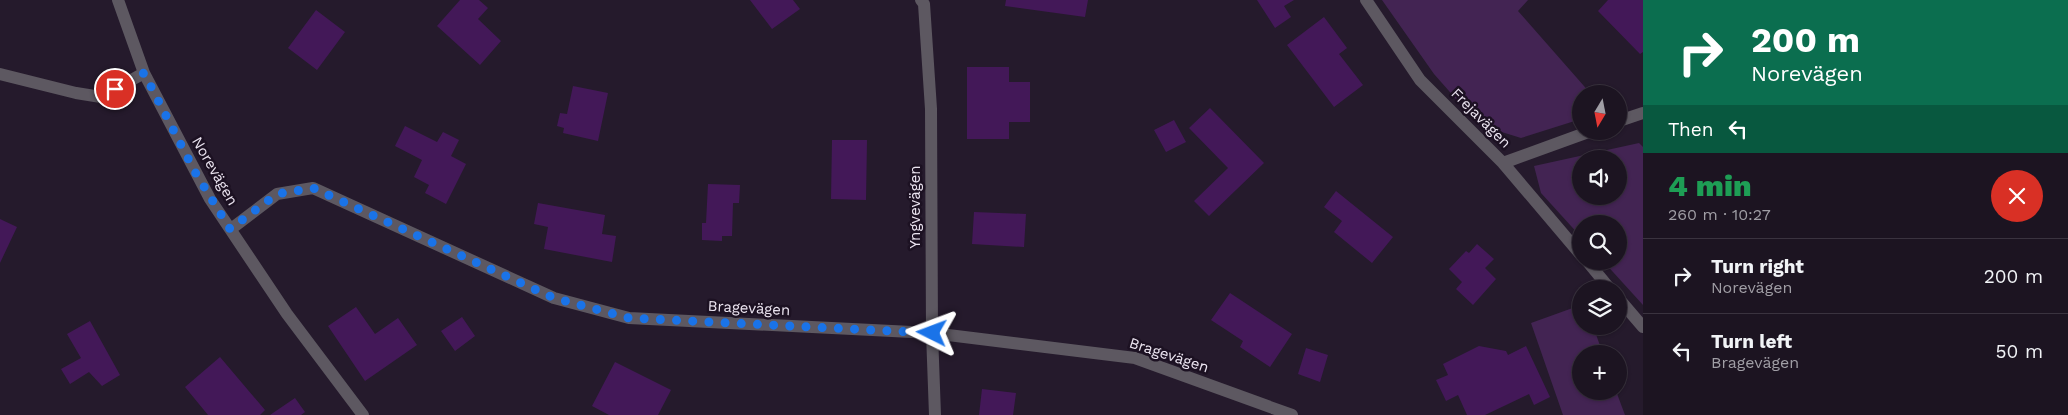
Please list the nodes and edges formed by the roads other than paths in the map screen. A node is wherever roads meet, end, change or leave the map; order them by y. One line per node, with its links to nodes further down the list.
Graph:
1 (118, 0): 4 (street, Norevägen)
2 (921, 0): 16 (street, Yngvevägen)
3 (1366, 0): 9 (street, Frejavägen)
4 (144, 73): 5 (street); 10 (street, Norevägen)
5 (0, 74)
6 (1643, 112): 7 (street)
7 (1628, 118)
8 (1572, 138): 9 (street)
9 (1503, 163): 11 (street, Frejavägen)
10 (230, 229): 16 (street, Bragevägen); 17 (street, Norevägen)
11 (1572, 244)
12 (1594, 270): 13 (street)
13 (1603, 280)
14 (1627, 309): 15 (street)
15 (1643, 328)
16 (932, 333): 18 (street, Yngvevägen); 19 (street, Bragevägen)
17 (363, 415)
18 (935, 415)
19 (1292, 415)

